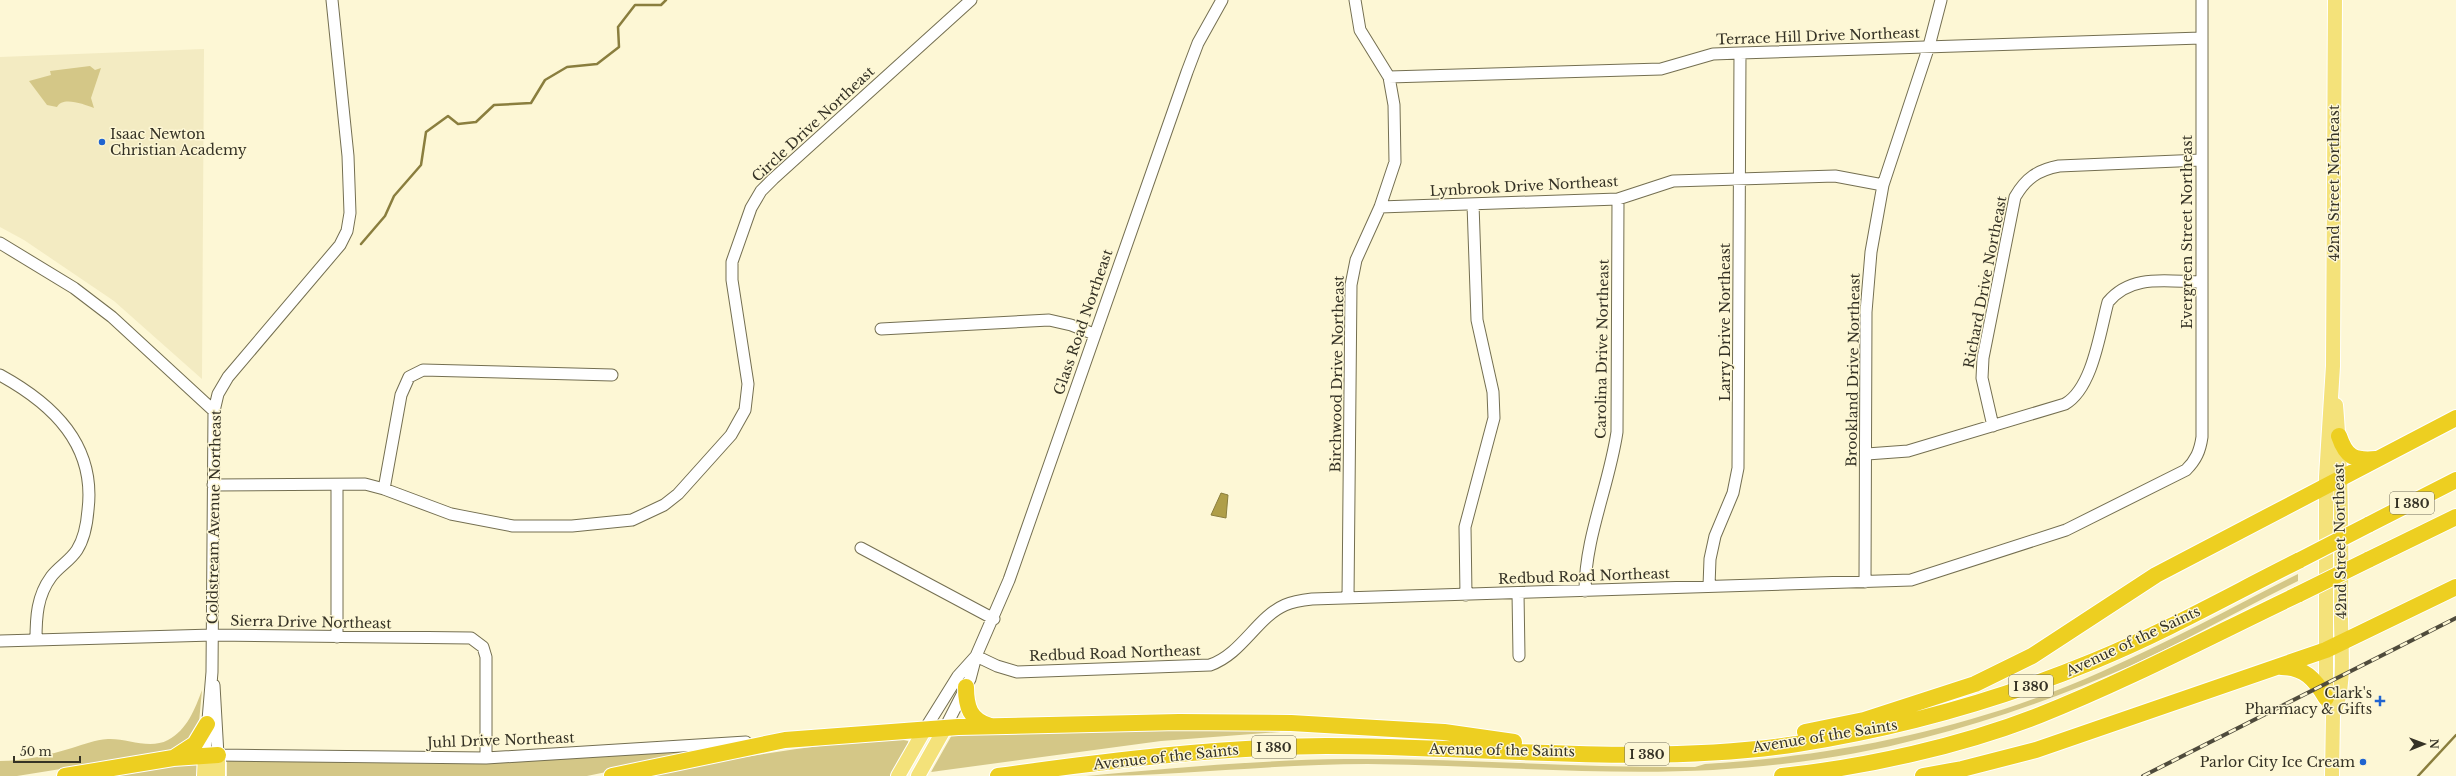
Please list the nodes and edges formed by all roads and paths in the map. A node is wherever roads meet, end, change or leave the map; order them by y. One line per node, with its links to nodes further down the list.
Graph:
1 (332, 0): 25 (street, Coldstream Avenue Northeast)
2 (971, 0): 37 (street, Circle Drive Northeast)
3 (1222, 0): 21 (street, Glass Road Northeast)
4 (1355, 0): 11 (street, Birchwood Drive Northeast)
5 (1941, 0): 9 (street, Brookland Drive Northeast)
6 (2202, 0): 8 (street, Evergreen Street Northeast)
7 (2335, 0): 22 (main road, 42nd Street Northeast)
8 (2201, 38): 9 (street, Terrace Hill Drive Northeast); 12 (street, Evergreen Street Northeast)
9 (1929, 46): 10 (street, Terrace Hill Drive Northeast); 14 (street, Brookland Drive Northeast)
10 (1740, 53): 11 (street, Terrace Hill Drive Northeast); 13 (street, Larry Drive Northeast)
11 (1389, 77): 17 (street, Birchwood Drive Northeast)
12 (2201, 160): 19 (street, Evergreen Street Northeast); 27 (street, Richard Drive Northeast)
13 (1741, 178): 14 (street, Lynbrook Drive Northeast); 15 (street, Lynbrook Drive Northeast); 43 (street, Larry Drive Northeast)
14 (1883, 185): 29 (street, Brookland Drive Northeast)
15 (1618, 199): 16 (street, Lynbrook Drive Northeast); 45 (street, Carolina Drive Northeast)
16 (1473, 204): 17 (street, Lynbrook Drive Northeast); 47 (street)
17 (1380, 207): 48 (street, Birchwood Drive Northeast)
18 (0, 243): 25 (street)
19 (2202, 282): 27 (street); 31 (street, Evergreen Street Northeast)
20 (881, 329): 21 (street)
21 (1094, 334): 49 (street, Glass Road Northeast)
22 (2333, 366): 28 (main road, 42nd Street Northeast); 36 (main road, 42nd Street Northeast)
23 (0, 375): 52 (street)
24 (612, 375): 37 (street)
25 (214, 411): 34 (street, Coldstream Avenue Northeast)
26 (2456, 418): 30 (highway)
27 (1993, 426): 29 (street)
28 (2338, 436): 30 (highway); 32 (main road, 42nd Street Northeast)
29 (1867, 454): 42 (street, Brookland Drive Northeast)
30 (2377, 458): 32 (highway)
31 (2194, 462): 42 (street, Redbud Road Northeast)
32 (2341, 478): 36 (highway); 54 (main road, 42nd Street Northeast)
33 (2456, 480): 67 (highway, Avenue of the Saints / I 380, bridge)
34 (214, 485): 35 (street, Circle Drive Northeast); 50 (street, Coldstream Avenue Northeast)
35 (337, 485): 37 (street, Circle Drive Northeast); 51 (street)
36 (2326, 486): 54 (main road, 42nd Street Northeast); 67 (highway)
37 (384, 489)
38 (2456, 516): 40 (highway, Avenue of the Saints / I 380)
39 (2456, 520): 40 (highway)
40 (2423, 533): 79 (highway, Avenue of the Saints / I 380, bridge)
41 (861, 548): 49 (street)
42 (1865, 582): 43 (street, Redbud Road Northeast)
43 (1709, 586): 45 (street, Redbud Road Northeast)
44 (2456, 587): 54 (highway)
45 (1584, 591): 46 (street, Redbud Road Northeast)
46 (1518, 593): 47 (street, Redbud Road Northeast); 56 (street)
47 (1466, 595): 48 (street, Redbud Road Northeast)
48 (1348, 598): 55 (street, Redbud Road Northeast)
49 (994, 619): 55 (street, Glass Road Northeast)
50 (213, 635): 51 (street, Sierra Drive Northeast); 52 (street, Sierra Drive Northeast); 58 (street, Coldstream Avenue Northeast)
51 (337, 637): 71 (street, Sierra Drive Northeast)
52 (36, 640): 53 (street, Sierra Drive Northeast)
53 (0, 641)
54 (2334, 647): 57 (highway); 60 (main road, 42nd Street Northeast); 61 (main road, 42nd Street Northeast)
55 (976, 656): 59 (street); 64 (street)
56 (1519, 656)
57 (2275, 667): 60 (highway); 80 (highway)
58 (212, 672): 62 (street, Coldstream Avenue Northeast); 69 (street, Coldstream Avenue Northeast)
59 (966, 687): 63 (highway); 65 (street)
60 (2326, 698): 61 (main road, 42nd Street Northeast)
61 (2333, 714): 81 (main road, 42nd Street Northeast)
62 (207, 724): 69 (street, Coldstream Avenue Northeast); 70 (highway)
63 (994, 727): 65 (highway); 68 (highway)
64 (925, 729): 65 (highway); 66 (highway); 76 (main road)
65 (941, 734): 77 (main road)
66 (785, 740): 71 (street, Juhl Drive Northeast); 75 (highway)
67 (1742, 750): 68 (highway, Avenue of the Saints / I 380)
68 (1552, 752): 78 (highway, Avenue of the Saints / I 380)
69 (212, 755): 70 (highway); 71 (street, Juhl Drive Northeast); 73 (main road, Coldstream Avenue Northeast); 74 (main road, Coldstream Avenue Northeast)
70 (173, 758): 72 (highway)
71 (486, 758)
72 (65, 776)
73 (204, 776)
74 (218, 776)
75 (612, 776)
76 (898, 776)
77 (918, 776)
78 (998, 776)
79 (1782, 776)
80 (1923, 776)
81 (2332, 776)

